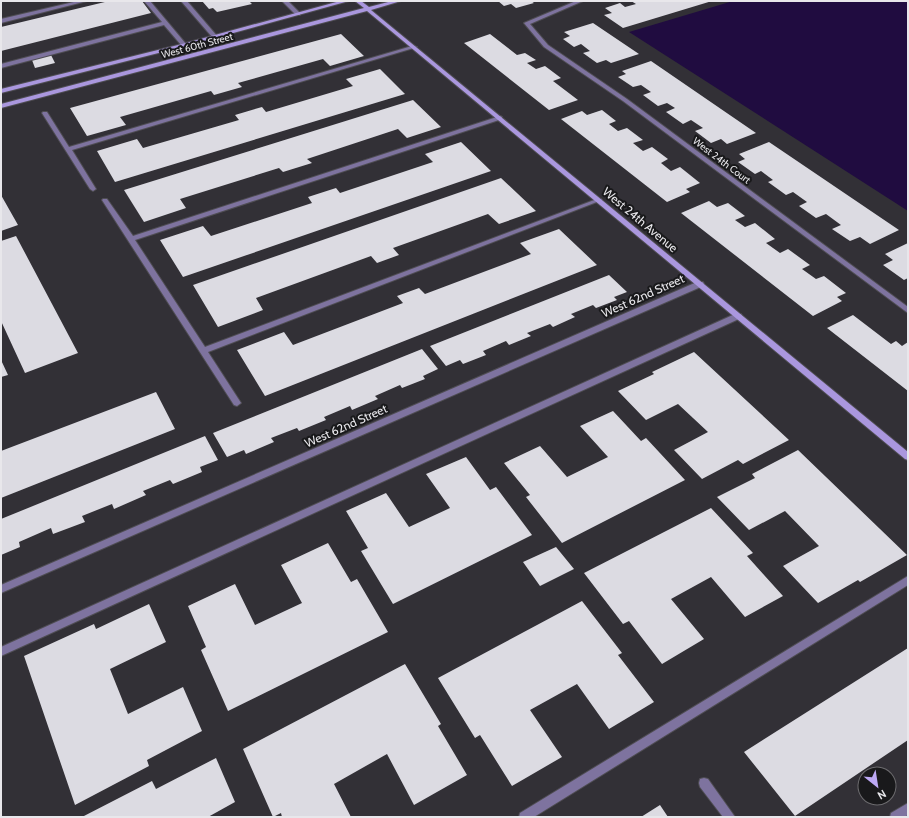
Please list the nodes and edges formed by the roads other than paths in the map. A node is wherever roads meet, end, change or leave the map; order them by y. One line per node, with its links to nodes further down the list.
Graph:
1 (84, 1): 11 (street)
2 (147, 1): 12 (street)
3 (184, 1): 13 (street)
4 (285, 1): 10 (street)
5 (346, 1): 10 (street, West 60th Street)
6 (358, 1): 9 (street, West 24th Avenue)
7 (398, 1): 9 (street, West 60th Street)
8 (580, 1): 27 (street, West 24th Court)
9 (368, 9): 15 (street, West 24th Avenue); 18 (street, West 60th Street)
10 (298, 14): 13 (street, West 60th Street)
11 (1, 21)
12 (165, 23): 14 (street); 16 (street)
13 (214, 37): 14 (street, West 60th Street)
14 (184, 45): 17 (street, West 60th Street)
15 (414, 47): 20 (street, West 24th Avenue); 21 (street)
16 (1, 66)
17 (1, 91)
18 (1, 106)
19 (45, 113): 21 (street)
20 (500, 118): 24 (street, West 24th Avenue); 25 (street)
21 (69, 149): 22 (street)
22 (93, 189)
23 (105, 200): 25 (street)
24 (599, 200): 26 (street, West 24th Avenue); 29 (street)
25 (131, 239): 29 (street)
26 (700, 284): 28 (street, West 24th Avenue); 33 (street, West 62nd Street)
27 (908, 311)
28 (738, 316): 31 (street, West 24th Avenue); 34 (street)
29 (203, 351): 30 (street)
30 (237, 403)
31 (908, 457)
32 (908, 580): 37 (street)
33 (1, 589)
34 (1, 652)
35 (704, 783): 38 (street)
36 (908, 808): 39 (street)
37 (524, 817)
38 (730, 817)
39 (895, 817)

